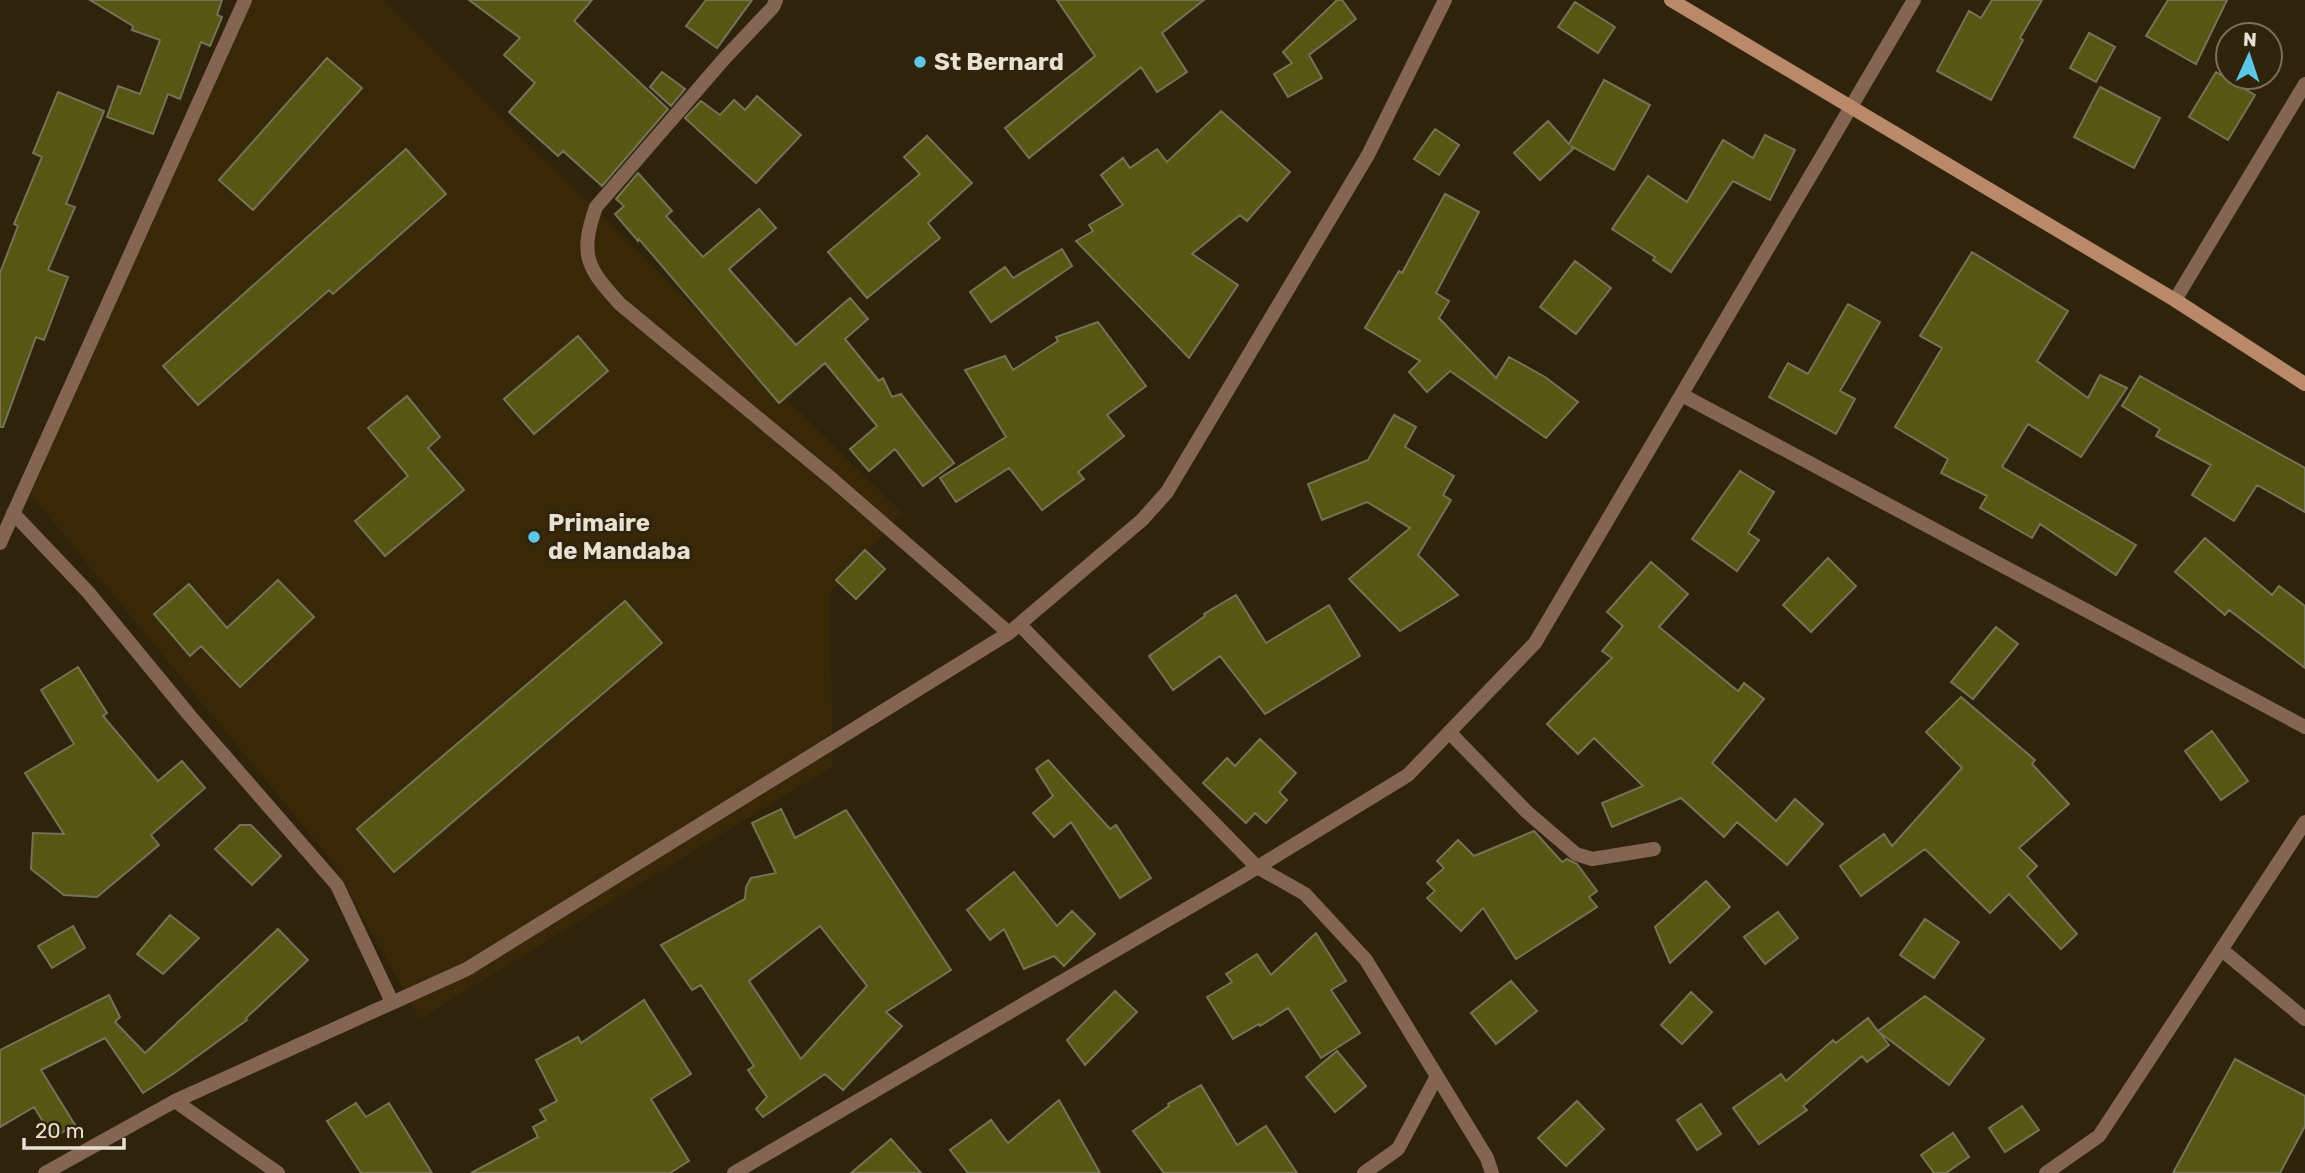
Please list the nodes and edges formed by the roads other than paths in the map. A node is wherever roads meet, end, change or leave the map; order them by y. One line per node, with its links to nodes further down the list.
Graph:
1 (245, 0): 11 (street)
2 (776, 0): 13 (street)
3 (1445, 0): 13 (street)
4 (1671, 0): 7 (street)
5 (1914, 0): 7 (street)
6 (2305, 83): 8 (street)
7 (1851, 107): 8 (street); 10 (street)
8 (2175, 300): 9 (street)
9 (2305, 384)
10 (1682, 395): 14 (street); 15 (street)
11 (13, 513): 12 (street); 20 (street)
12 (0, 543)
13 (1015, 629): 18 (street); 20 (street)
14 (2305, 727)
15 (1449, 732): 17 (street); 18 (street)
16 (2305, 822): 19 (street)
17 (1654, 849)
18 (1257, 867): 22 (street); 26 (street)
19 (2222, 950): 21 (street); 29 (street)
20 (392, 1002): 23 (street)
21 (2305, 1019)
22 (1437, 1076): 27 (street); 28 (street)
23 (175, 1101): 24 (street); 25 (street)
24 (45, 1173)
25 (278, 1173)
26 (734, 1173)
27 (1364, 1173)
28 (1492, 1173)
29 (2046, 1173)

